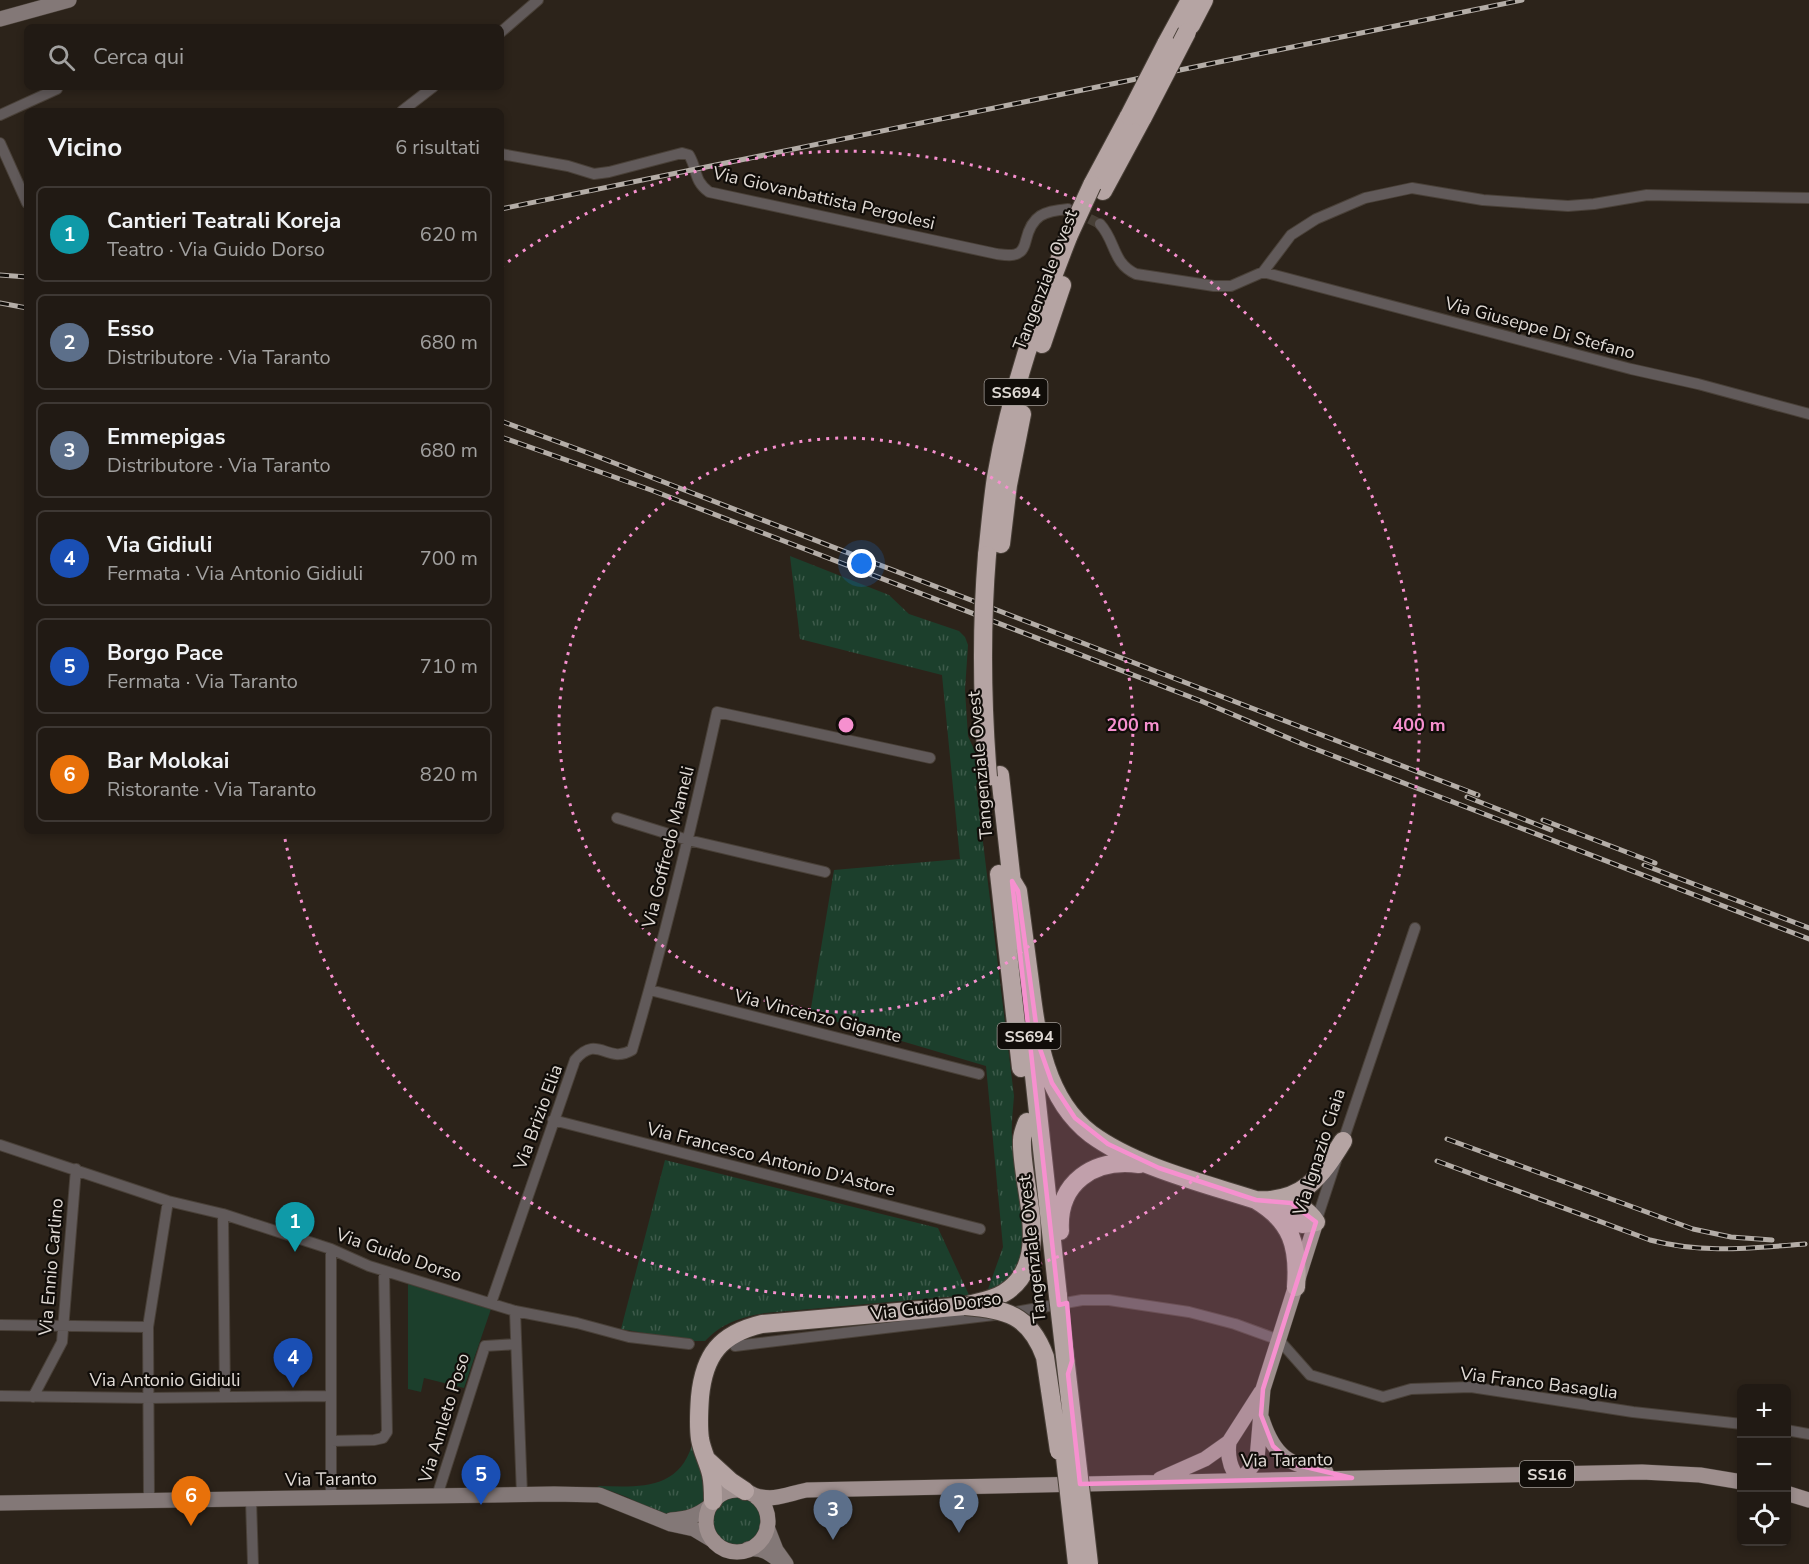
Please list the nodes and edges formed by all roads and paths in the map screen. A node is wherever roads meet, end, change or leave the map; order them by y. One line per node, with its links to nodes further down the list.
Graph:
1 (69, 0): 5 (main road)
2 (538, 0): 6 (street)
3 (1184, 0): 7 (highway)
4 (1200, 3): 7 (highway, Tangenziale Ovest / SS694)
5 (0, 19)
6 (504, 30)
7 (1176, 36): 21 (highway, Tangenziale Ovest / SS694, bridge)
8 (55, 90): 11 (street)
9 (430, 90): 10 (street)
10 (406, 108)
11 (0, 115)
12 (0, 143): 14 (street)
13 (504, 155): 16 (street, Via Giovanbattista Pergolesi)
14 (24, 196)
15 (1809, 198): 18 (street)
16 (1068, 209)
17 (1100, 224): 18 (street)
18 (1263, 272): 19 (street, Via Giuseppe Di Stefano)
19 (1809, 414)
20 (930, 758): 23 (street, Via Goffredo Mameli)
21 (994, 776): 25 (highway, Tangenziale Ovest / SS694); 30 (highway, Tangenziale Ovest / SS694)
22 (618, 818): 23 (street)
23 (688, 840): 24 (street); 27 (street, Via Goffredo Mameli)
24 (825, 872)
25 (1012, 881): 33 (highway); 43 (highway, Tangenziale Ovest / SS694)
26 (1415, 928): 31 (street, Via Ignazio Ciaia)
27 (650, 990): 28 (street, Via Vincenzo Gigante); 29 (street, Via Brizio Elia)
28 (979, 1074)
29 (553, 1120): 39 (street, Via Francesco Antonio D'Astore); 44 (street, Via Brizio Elia)
30 (1027, 1122): 43 (highway, Tangenziale Ovest / SS694); 45 (highway)
31 (1343, 1141): 36 (highway); 38 (street, Via Ignazio Ciaia)
32 (0, 1145): 34 (street, Via Guido Dorso)
33 (1159, 1168): 36 (highway); 43 (highway)
34 (76, 1169): 35 (street, Via Guido Dorso); 48 (street, Via Ennio Carlino)
35 (168, 1201): 37 (street, Via Guido Dorso); 49 (street)
36 (1278, 1207): 38 (highway); 42 (highway)
37 (223, 1214): 40 (street, Via Guido Dorso); 58 (street)
38 (1316, 1222): 42 (main road, Via Ignazio Ciaia)
39 (980, 1229)
40 (331, 1249): 41 (street, Via Guido Dorso); 56 (street)
41 (384, 1271): 44 (street, Via Guido Dorso); 64 (street)
42 (1296, 1287): 50 (main road, Via Ignazio Ciaia)
43 (1057, 1297): 67 (highway, Tangenziale Ovest / SS694, bridge); 90 (highway, Tangenziale Ovest / SS694, bridge)
44 (491, 1303): 46 (street, Via Guido Dorso)
45 (965, 1305): 66 (highway); 67 (highway, bridge)
46 (515, 1311): 51 (street); 52 (street, Via Guido Dorso)
47 (0, 1325): 48 (street)
48 (62, 1326): 49 (street); 57 (street, Via Ennio Carlino)
49 (148, 1327): 59 (street)
50 (1279, 1340): 53 (street, Via Guido Dorso); 54 (main road, Via Ignazio Ciaia); 61 (street, Via Franco Basaglia)
51 (516, 1344): 74 (street); 77 (street, Via Amleto Poso)
52 (689, 1344)
53 (735, 1346)
54 (1263, 1389): 60 (main road, Via Ignazio Ciaia); 65 (main road, Via Ignazio Ciaia)
55 (0, 1396): 57 (street, Via Antonio Gidiuli)
56 (330, 1396): 58 (street, Via Antonio Gidiuli); 64 (street)
57 (33, 1397): 59 (street, Via Antonio Gidiuli)
58 (225, 1397): 59 (street, Via Antonio Gidiuli)
59 (148, 1398): 78 (street)
60 (1260, 1415): 68 (main road, Via Ignazio Ciaia); 69 (main road, Via Ignazio Ciaia)
61 (1737, 1423)
62 (1791, 1431): 63 (street)
63 (1809, 1434)
64 (331, 1441): 76 (street)
65 (1229, 1442): 69 (main road); 71 (main road, Via Ignazio Ciaia)
66 (706, 1459): 73 (highway); 82 (highway)
67 (1066, 1470): 89 (highway, Tangenziale Ovest / SS694, bridge)
68 (1352, 1478): 69 (main road, Via Taranto / SS16); 70 (main road, Via Taranto / SS16)
69 (1239, 1480): 71 (main road, Via Taranto / SS16)
70 (1737, 1481)
71 (1149, 1483): 72 (main road, Via Taranto / SS16)
72 (832, 1490): 73 (main road, Via Taranto); 84 (main road, Via Taranto)
73 (749, 1493): 82 (main road, Via Taranto); 84 (main road)
74 (522, 1495): 77 (main road, Via Taranto); 83 (main road, Via Taranto)
75 (1791, 1495): 80 (main road)
76 (331, 1497): 77 (main road, Via Taranto); 79 (main road, Via Taranto)
77 (437, 1497)
78 (149, 1500): 79 (main road, Via Taranto); 81 (main road, Via Taranto)
79 (251, 1500): 87 (street)
80 (1809, 1500)
81 (0, 1503)
82 (711, 1504): 83 (main road, Via Taranto); 85 (main road)
83 (657, 1518): 85 (main road, Via Taranto)
84 (767, 1524): 86 (main road, Via Taranto); 88 (main road)
85 (714, 1541): 86 (main road, Via Taranto)
86 (748, 1549): 88 (main road)
87 (253, 1564)
88 (785, 1564)
89 (1077, 1564)
90 (1089, 1564)

